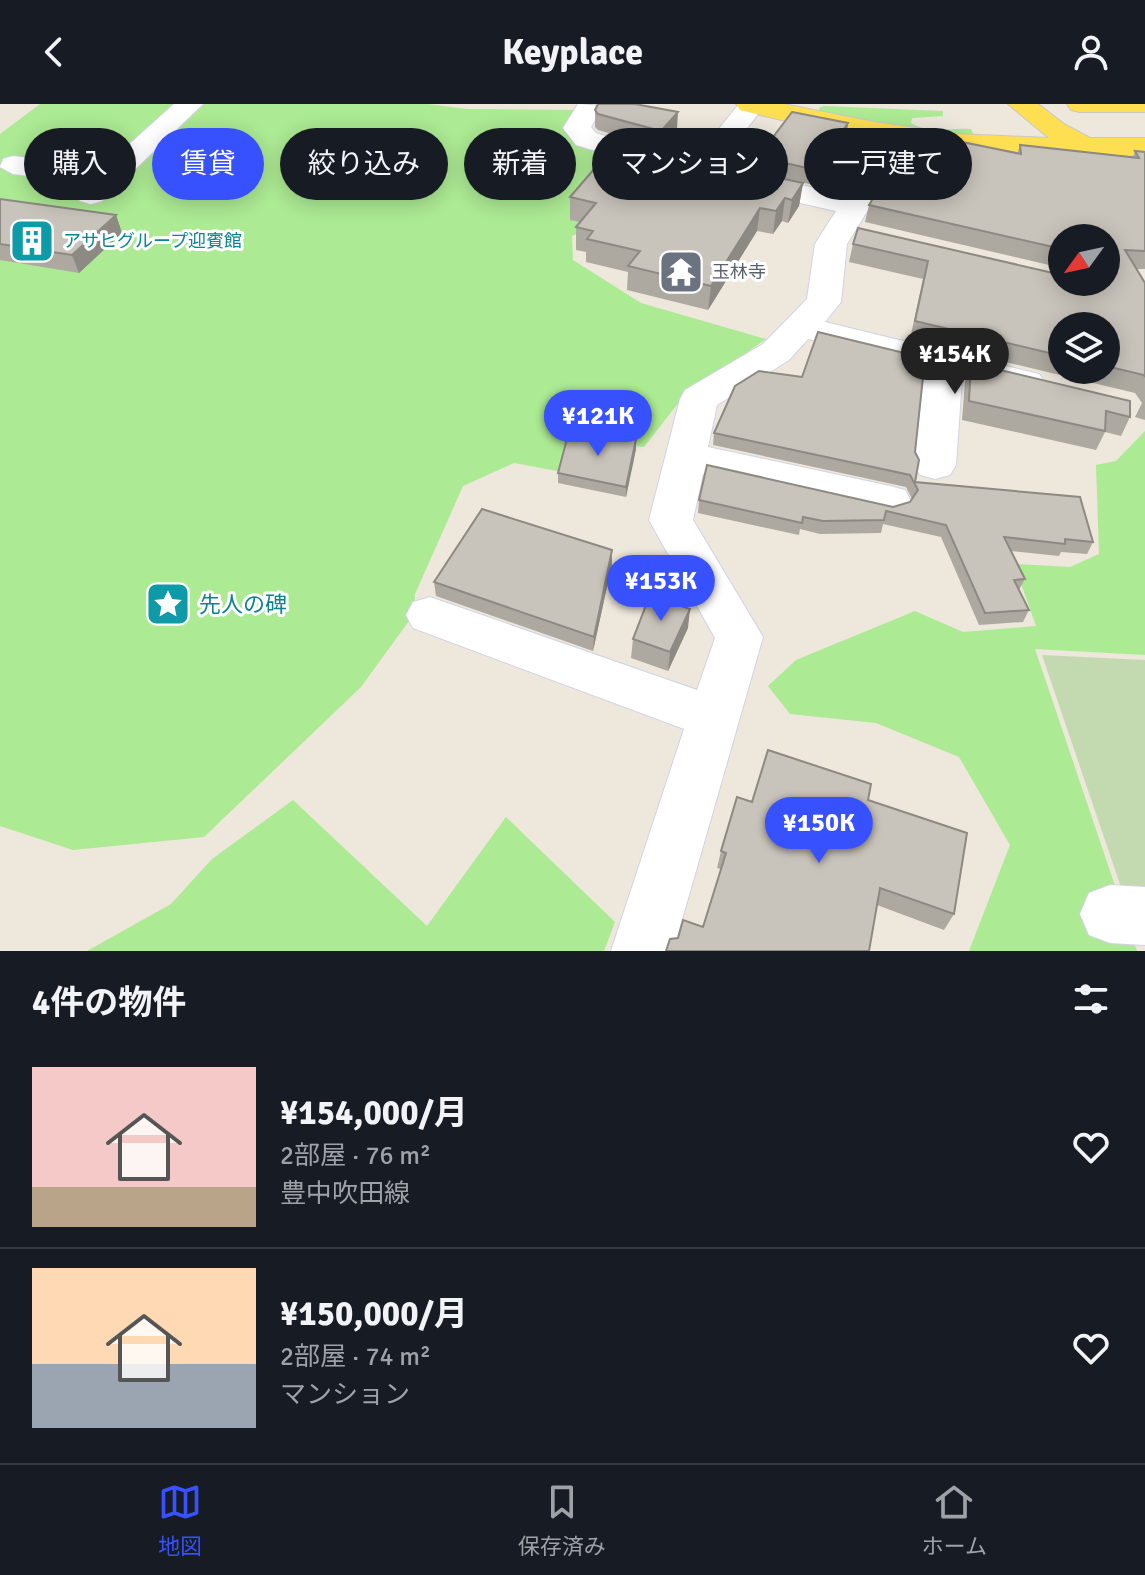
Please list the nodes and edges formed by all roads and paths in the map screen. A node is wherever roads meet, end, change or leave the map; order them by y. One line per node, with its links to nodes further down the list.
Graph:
1 (190, 104): 15 (street)
2 (750, 104): 9 (street); 10 (main road)
3 (1021, 104): 13 (main road)
4 (1037, 104): 8 (main road)
5 (1080, 104): 6 (main road)
6 (1145, 104)
7 (590, 106): 11 (street)
8 (1145, 118)
9 (732, 128)
10 (871, 128)
11 (592, 141)
12 (972, 143): 13 (main road)
13 (1085, 146): 14 (main road)
14 (1145, 147)
15 (13, 165)
16 (783, 200): 18 (street)
17 (867, 200): 18 (street)
18 (855, 224): 19 (street)
19 (803, 327): 20 (street); 22 (street)
20 (944, 362): 21 (street); 23 (street)
21 (1062, 391)
22 (685, 456): 24 (street); 26 (street)
23 (935, 465)
24 (890, 501)
25 (430, 615): 26 (street)
26 (715, 718): 27 (street)
27 (642, 951)

